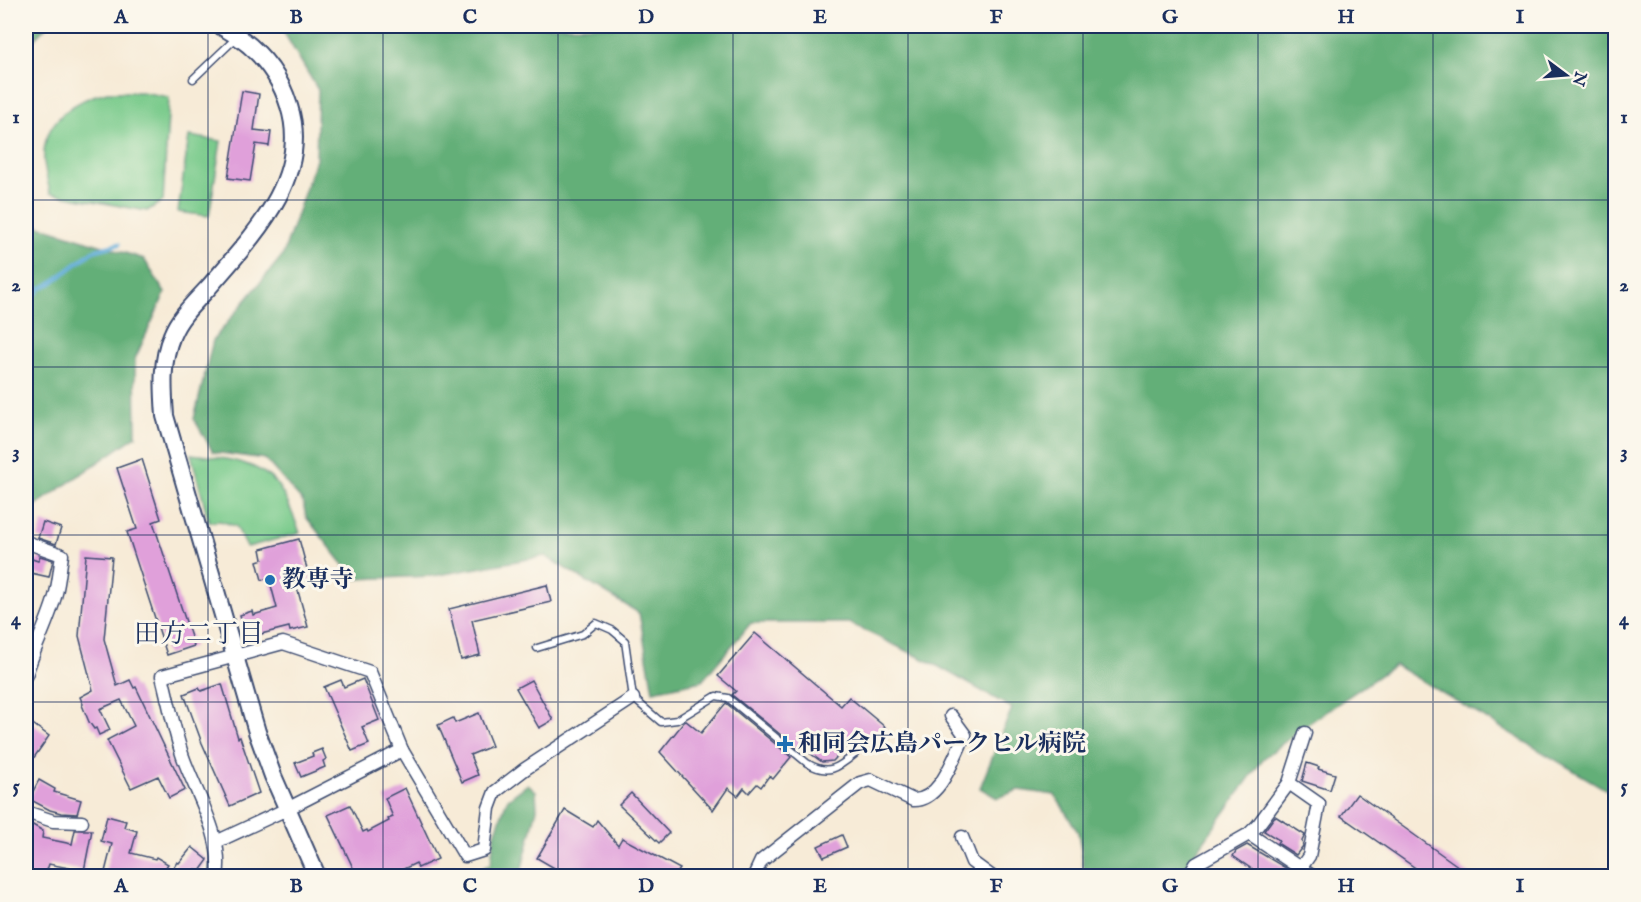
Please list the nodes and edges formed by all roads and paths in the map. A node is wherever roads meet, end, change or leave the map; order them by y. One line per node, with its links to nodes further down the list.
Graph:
1 (221, 26): 2 (street)
2 (239, 36): 3 (lane); 6 (street)
3 (193, 79)
4 (26, 542): 7 (street)
5 (537, 648): 8 (lane)
6 (234, 656): 11 (street); 14 (street); 19 (street)
7 (26, 675)
8 (633, 698): 11 (street); 12 (lane)
9 (951, 716): 24 (street)
10 (1305, 733): 13 (street)
11 (402, 750): 14 (street)
12 (855, 754)
13 (1289, 783): 17 (street); 20 (street)
14 (287, 809): 19 (street); 23 (street)
15 (26, 812): 16 (street)
16 (82, 822)
17 (1249, 834): 20 (street); 21 (street)
18 (962, 837): 25 (street)
19 (216, 842): 22 (street)
20 (1298, 872): 26 (street)
21 (1194, 874)
22 (217, 876)
23 (317, 876)
24 (754, 876)
25 (991, 876)
26 (1312, 876)

